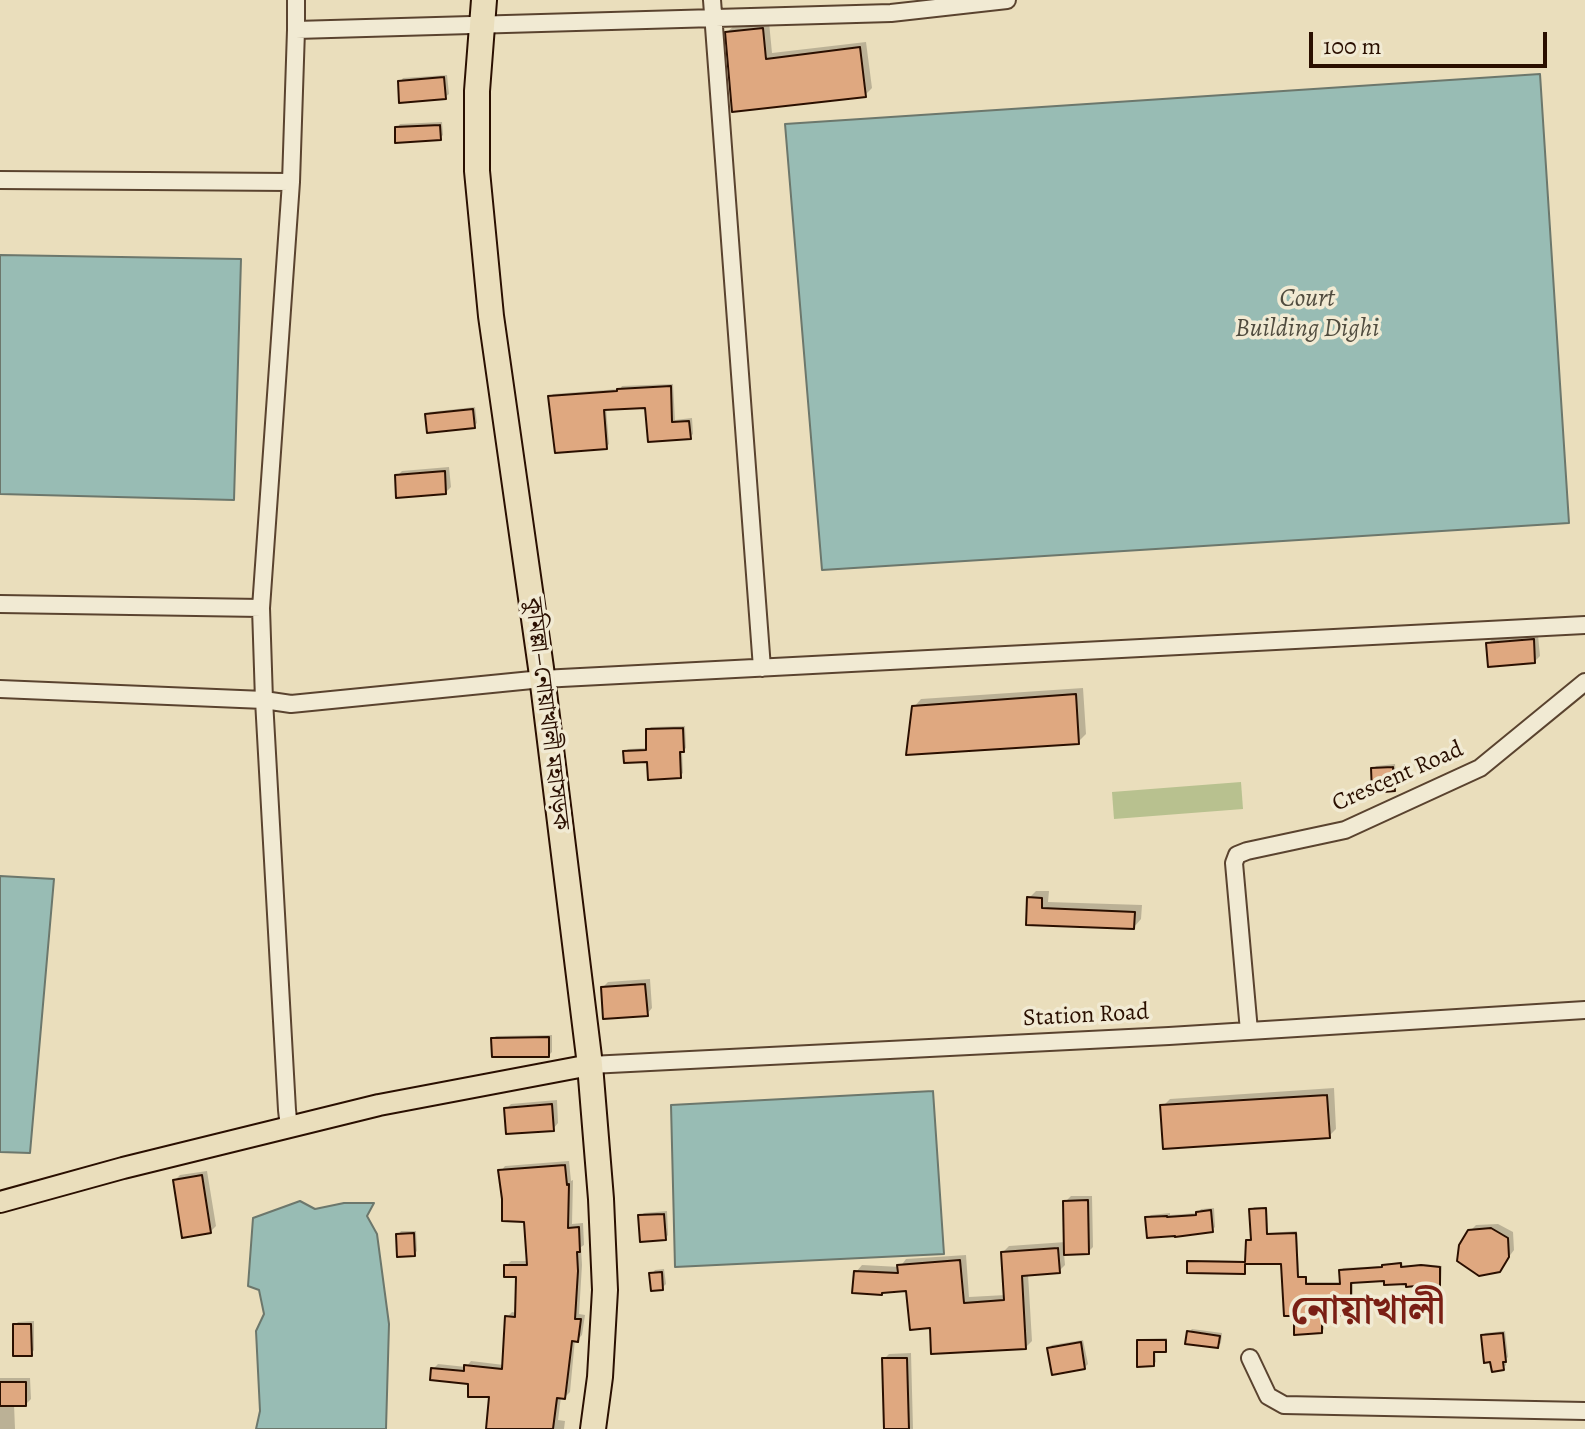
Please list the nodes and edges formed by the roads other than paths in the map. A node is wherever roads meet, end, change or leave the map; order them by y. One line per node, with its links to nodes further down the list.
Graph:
1 (296, 0): 6 (street)
2 (712, 0): 5 (street)
3 (1007, 0): 5 (street)
4 (484, 12): 5 (street); 6 (street); 13 (highway, কুমিল্লা–নোয়াখালী মহাসড়ক)
5 (713, 18): 12 (street)
6 (296, 30): 8 (street)
7 (0, 180): 8 (street)
8 (291, 182): 10 (street)
9 (0, 604): 10 (street)
10 (261, 608): 16 (street)
11 (1585, 625): 12 (street)
12 (762, 668): 13 (street)
13 (542, 679): 16 (street); 19 (highway, কুমিল্লা–নোয়াখালী মহাসড়ক)
14 (1585, 682): 18 (street, Crescent Road)
15 (0, 689): 16 (street)
16 (264, 700): 20 (street)
17 (1585, 1012): 18 (street, Station Road)
18 (1249, 1031): 19 (street, Station Road)
19 (590, 1065): 20 (main road); 24 (highway, কুমিল্লা–নোয়াখালী মহাসড়ক)
20 (289, 1127): 21 (main road)
21 (0, 1202)
22 (1250, 1358): 23 (street)
23 (1585, 1411)
24 (593, 1429)

